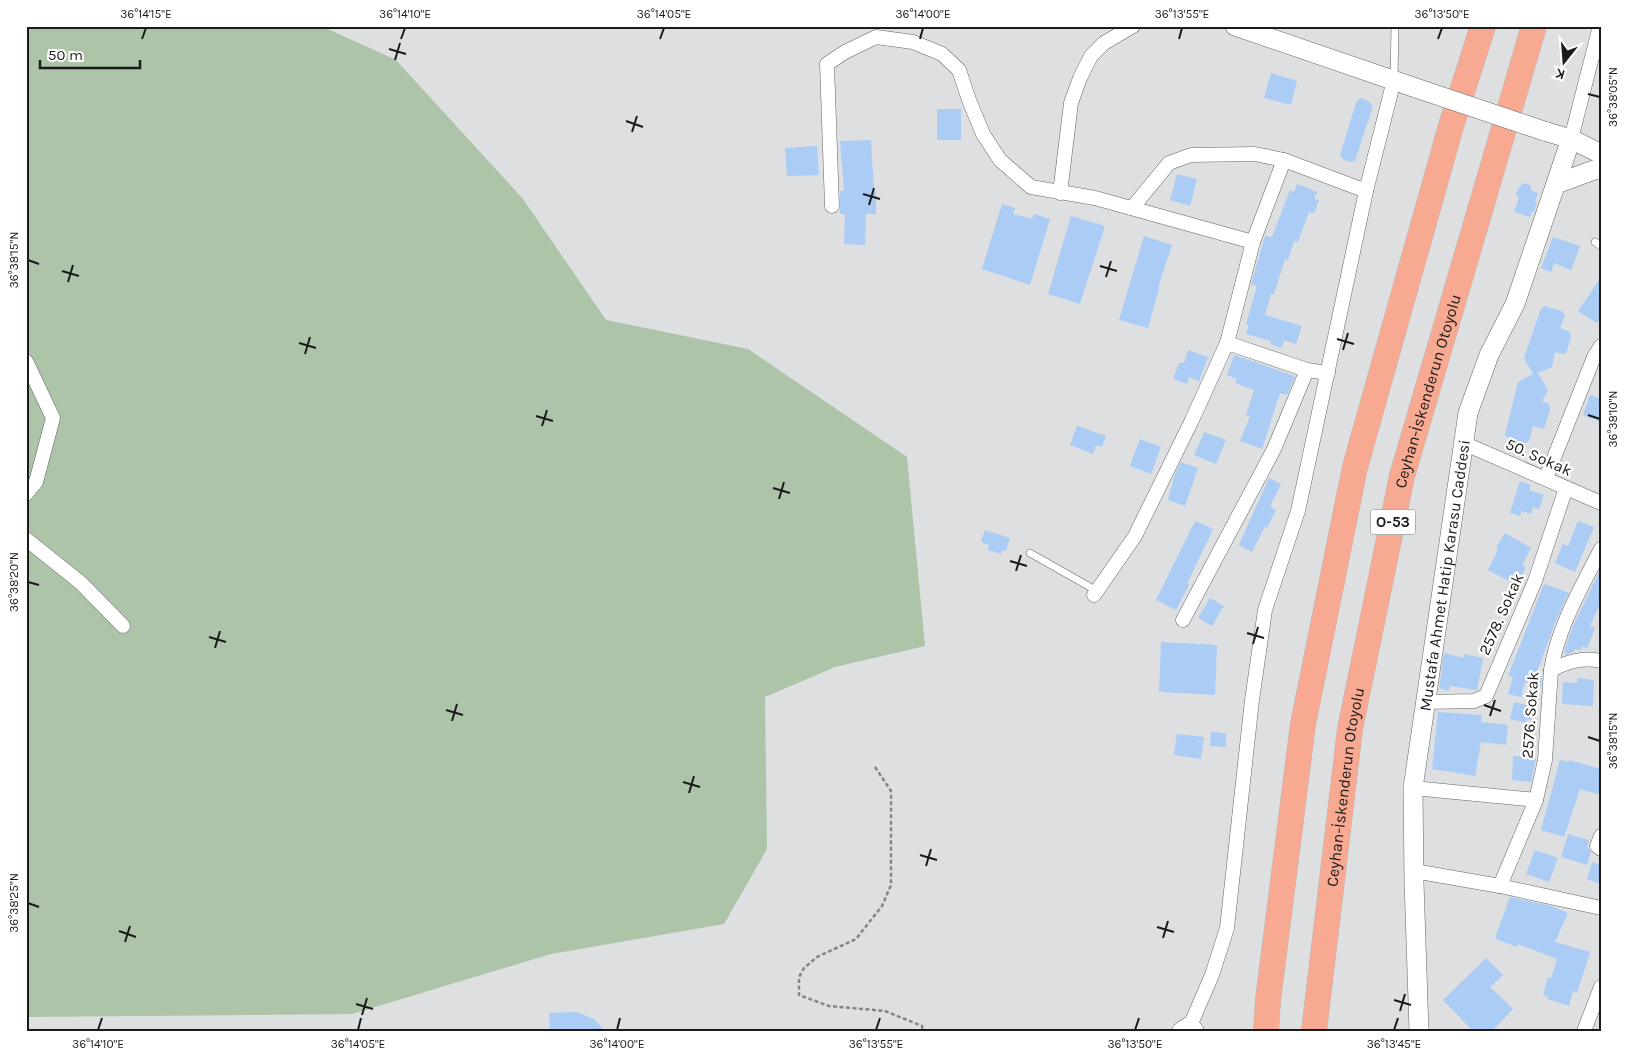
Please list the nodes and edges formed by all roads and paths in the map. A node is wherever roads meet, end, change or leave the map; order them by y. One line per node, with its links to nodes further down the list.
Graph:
1 (1133, 26): 14 (street)
2 (1235, 26): 7 (street)
3 (1395, 26): 7 (lane)
4 (1483, 26): 48 (highway, O-53)
5 (1534, 26): 49 (highway, Ceyhan-İskenderun Otoyolu / O-53)
6 (1600, 26): 8 (street)
7 (1394, 80): 8 (street, bridge); 13 (street)
8 (1571, 139): 9 (street); 12 (street, Mustafa Ahmet Hatip Karasu Caddesi)
9 (1601, 154)
10 (1284, 160): 13 (street); 16 (street); 17 (street)
11 (1601, 170): 12 (street)
12 (1556, 184): 23 (street, Mustafa Ahmet Hatip Karasu Caddesi)
13 (1366, 191): 22 (street)
14 (1060, 193): 15 (street); 16 (street)
15 (832, 206)
16 (1132, 208): 17 (street)
17 (1253, 242): 18 (street)
18 (1227, 343): 21 (street); 31 (street)
19 (1601, 346): 24 (street)
20 (26, 361): 26 (street)
21 (1307, 370): 22 (street); 32 (street)
22 (1328, 373): 46 (street)
23 (1463, 443): 24 (street, 50. Sokak); 36 (street, Mustafa Ahmet Hatip Karasu Caddesi)
24 (1546, 478): 25 (street, 50. Sokak)
25 (1566, 488): 27 (street, 50. Sokak); 36 (street, 2578. Sokak)
26 (26, 494)
27 (1601, 503)
28 (26, 539): 33 (street)
29 (1601, 549): 35 (street, 2576. Sokak)
30 (1030, 553): 31 (lane)
31 (1096, 592)
32 (1183, 620)
33 (122, 626)
34 (1601, 661): 35 (street)
35 (1551, 670): 39 (street, 2576. Sokak)
36 (1426, 702): 38 (street, Mustafa Ahmet Hatip Karasu Caddesi)
37 (876, 767): 47 (path)
38 (1413, 788): 39 (street); 42 (street, Mustafa Ahmet Hatip Karasu Caddesi)
39 (1536, 800): 43 (street, 2576. Sokak)
40 (1601, 836): 41 (street)
41 (1601, 850)
42 (1414, 871): 43 (street); 50 (street, Mustafa Ahmet Hatip Karasu Caddesi)
43 (1500, 886): 44 (street)
44 (1601, 908)
45 (1601, 987): 51 (street)
46 (1189, 1029)
47 (923, 1031)
48 (1266, 1031)
49 (1314, 1031)
50 (1419, 1031)
51 (1584, 1031)

